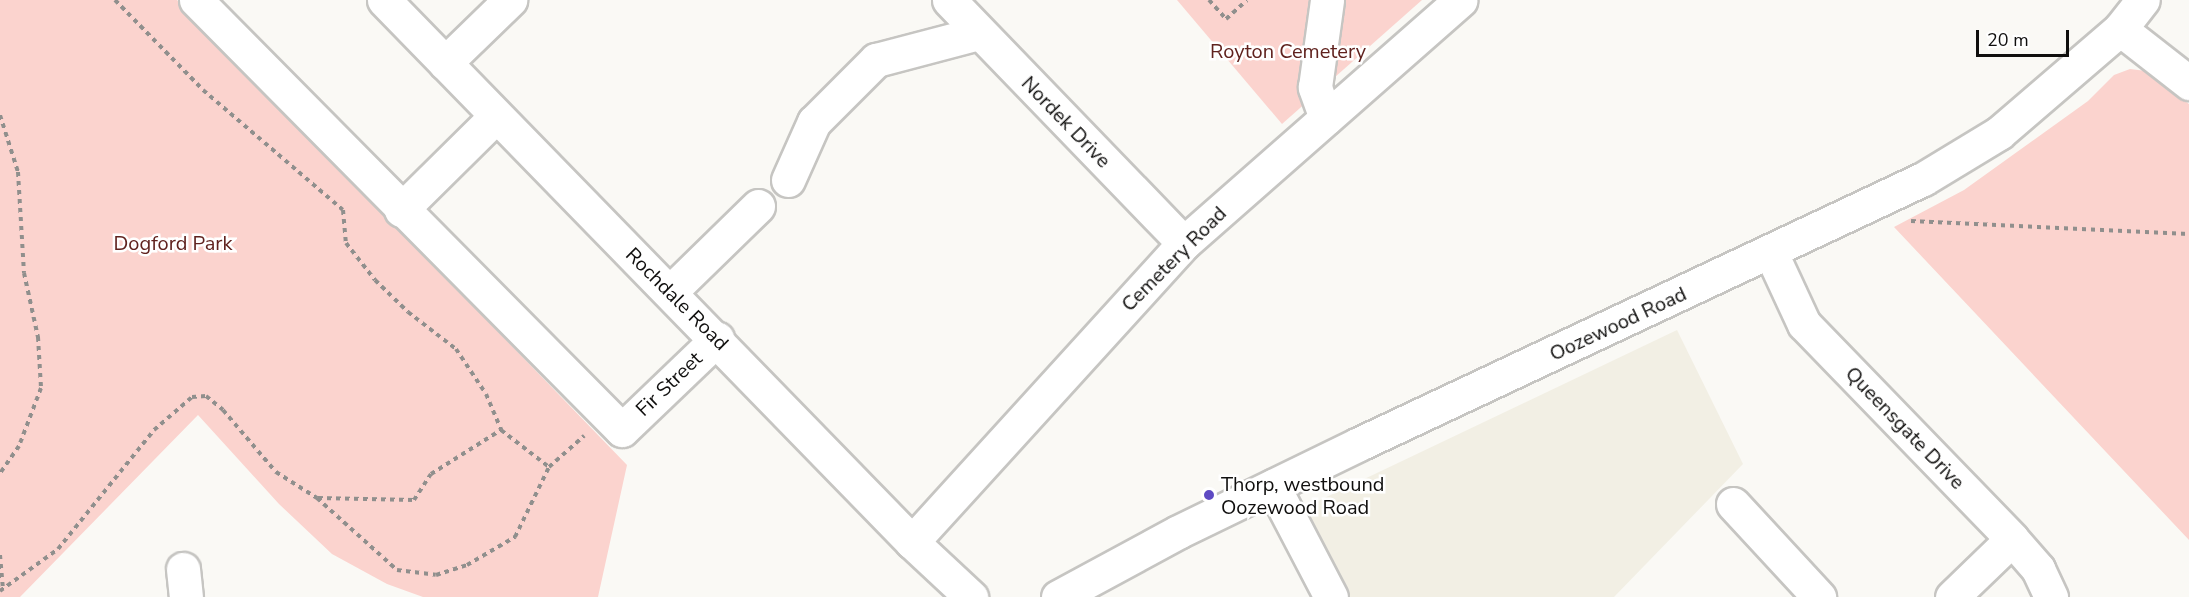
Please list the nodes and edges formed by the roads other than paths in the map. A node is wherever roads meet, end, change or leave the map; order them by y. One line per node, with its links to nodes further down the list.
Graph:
1 (196, 0): 16 (street)
2 (384, 0): 10 (street, Rochdale Road)
3 (510, 0): 10 (street)
4 (949, 0): 9 (street, Nordek Drive)
5 (1327, 0): 13 (street)
6 (1461, 0): 13 (street, Cemetery Road)
7 (2143, 0): 8 (street, Oozewood Road)
8 (2120, 29): 11 (street); 18 (street, Oozewood Road)
9 (979, 33): 14 (street); 17 (street, Nordek Drive)
10 (445, 63): 12 (street, Rochdale Road)
11 (2188, 82)
12 (495, 117): 16 (street); 19 (street, Rochdale Road)
13 (1326, 118): 17 (street, Cemetery Road)
14 (788, 180)
15 (758, 206): 19 (street)
16 (402, 210): 20 (street, Fir Street)
17 (1184, 243): 24 (street, Cemetery Road)
18 (1771, 253): 21 (street, Oozewood Road); 23 (street, Queensgate Drive)
19 (670, 292): 20 (street, Rochdale Road)
20 (717, 339): 24 (street, Rochdale Road)
21 (1273, 486): 26 (street, Oozewood Road); 27 (street)
22 (1733, 504): 28 (street)
23 (2012, 539): 29 (street); 30 (street, Queensgate Drive)
24 (912, 542): 25 (street, Rochdale Road)
25 (956, 592)
26 (1058, 597)
27 (1331, 597)
28 (1819, 597)
29 (1952, 597)
30 (2051, 597)

